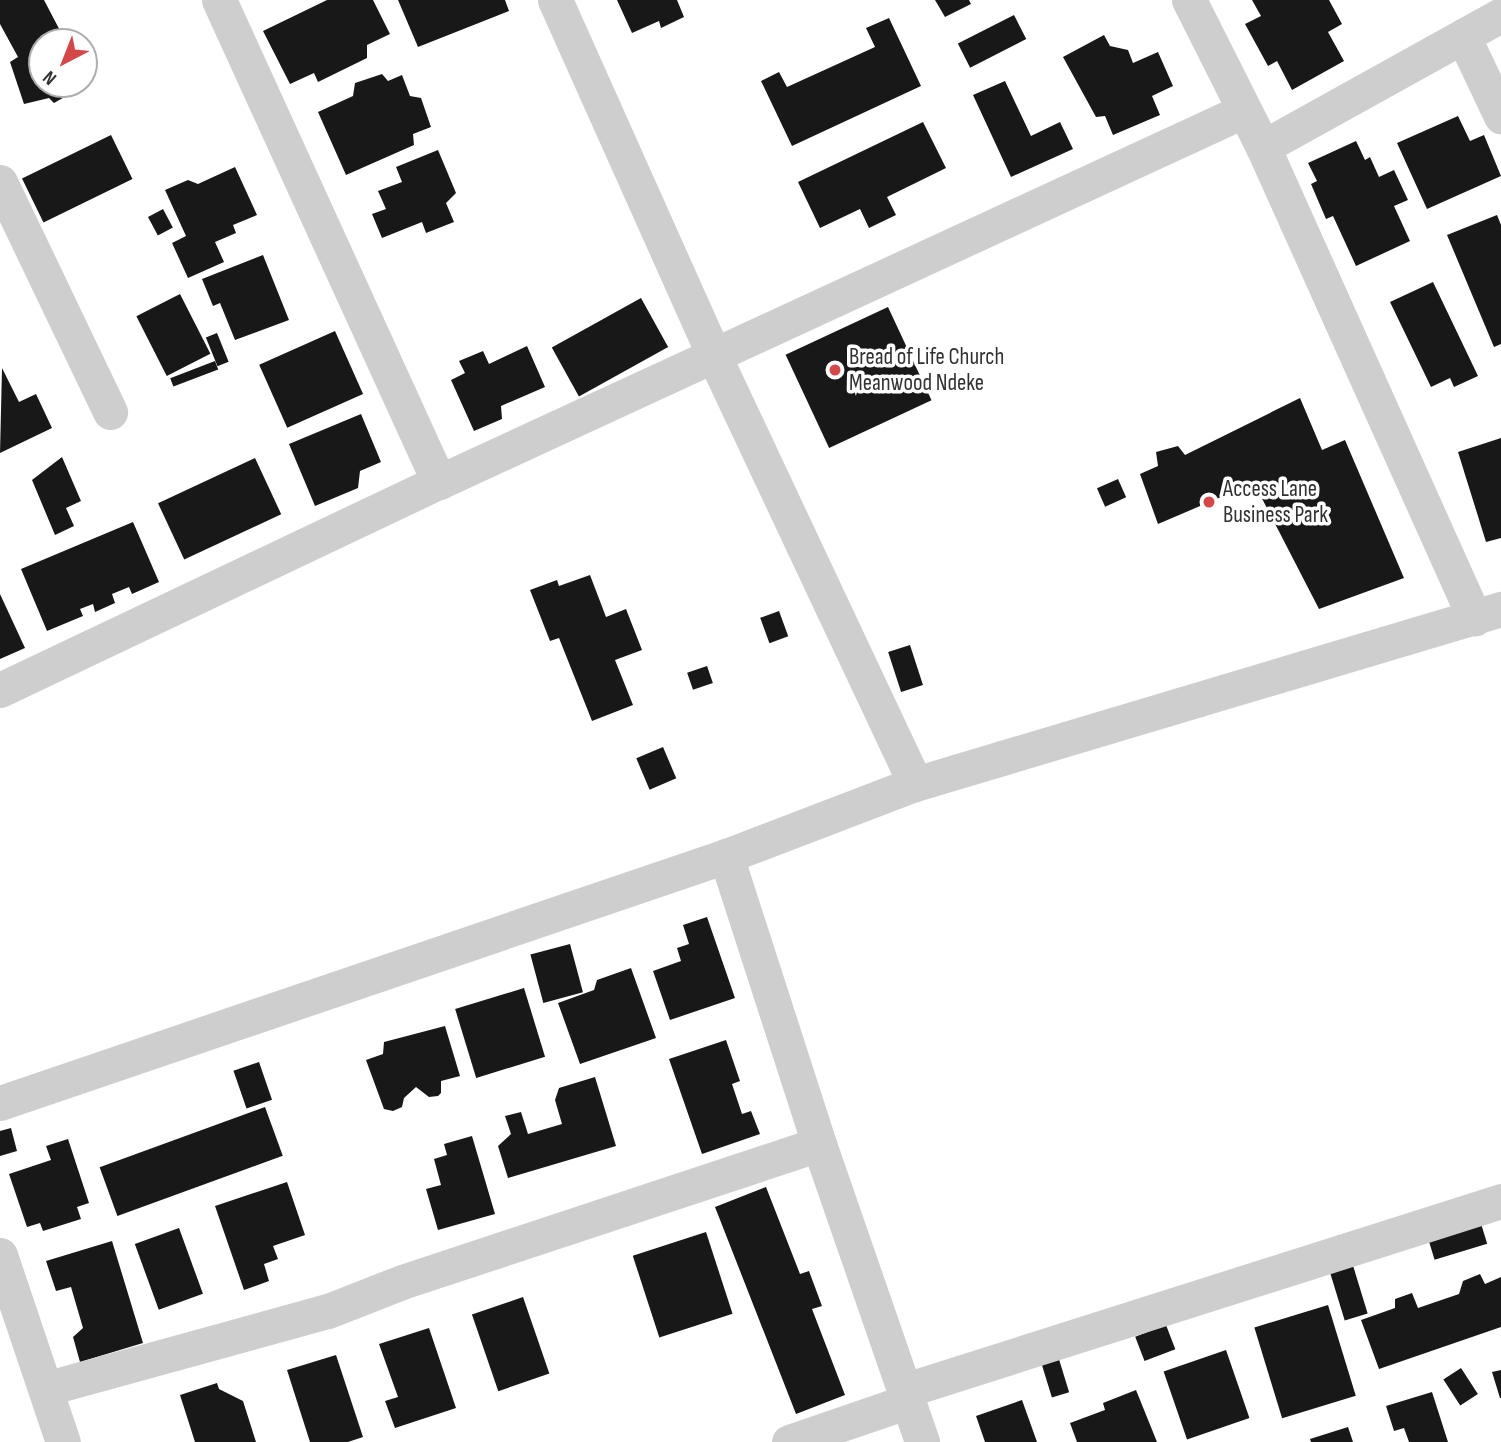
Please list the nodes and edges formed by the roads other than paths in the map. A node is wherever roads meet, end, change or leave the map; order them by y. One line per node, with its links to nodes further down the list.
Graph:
1 (219, 0): 12 (street)
2 (555, 0): 10 (street)
3 (1189, 0): 6 (street)
4 (1501, 15): 5 (street)
5 (1463, 36): 7 (street); 8 (street)
6 (1243, 111): 8 (street); 10 (street)
7 (1501, 116)
8 (1263, 147): 13 (street)
9 (0, 182): 11 (street)
10 (714, 356): 12 (street); 15 (street)
11 (110, 412)
12 (439, 482): 14 (street)
13 (1488, 614): 15 (street)
14 (0, 690)
15 (915, 784): 16 (street)
16 (726, 856): 17 (street); 18 (street)
17 (0, 1103)
18 (819, 1143): 21 (street); 22 (street)
19 (1501, 1201): 22 (street)
20 (0, 1255): 21 (street)
21 (48, 1388): 23 (street)
22 (907, 1395): 24 (street); 25 (street)
23 (63, 1442)
24 (789, 1442)
25 (922, 1442)

